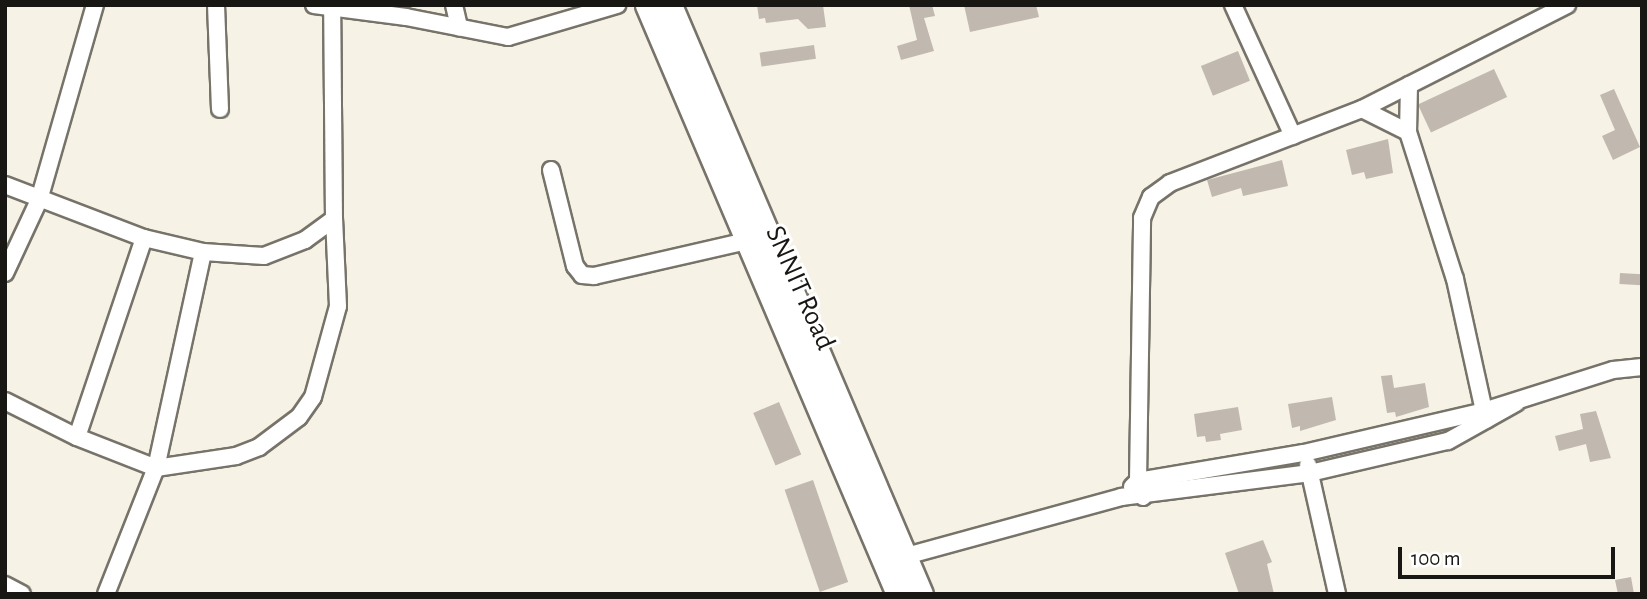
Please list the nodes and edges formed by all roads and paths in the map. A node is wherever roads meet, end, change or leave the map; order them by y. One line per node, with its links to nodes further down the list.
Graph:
1 (95, 5): 19 (street)
2 (216, 5): 13 (street)
3 (314, 5): 10 (street)
4 (454, 5): 11 (street)
5 (617, 5): 11 (street)
6 (647, 5): 22 (street, SNNIT Road)
7 (670, 5): 25 (street, SNNIT Road)
8 (1233, 5): 16 (street)
9 (1567, 5): 12 (street)
10 (332, 10): 11 (street); 20 (street)
11 (459, 27)
12 (1409, 85): 14 (street); 15 (street)
13 (220, 109)
14 (1363, 109): 15 (street); 16 (street)
15 (1408, 132): 29 (street)
16 (1293, 135): 34 (street)
17 (551, 170): 22 (street)
18 (5, 185): 19 (street)
19 (39, 200): 21 (street); 24 (street)
20 (334, 219): 23 (street); 32 (street)
21 (144, 238): 23 (street); 30 (street)
22 (747, 241): 25 (street, SNNIT Road)
23 (203, 252): 32 (street)
24 (5, 273)
25 (786, 304): 26 (street, SNNIT Road)
26 (801, 339): 35 (street, SNNIT Road); 39 (street, SNNIT Road)
27 (1642, 367): 29 (street)
28 (5, 401): 30 (street)
29 (1485, 417): 31 (street); 33 (street)
30 (76, 438): 32 (street)
31 (1304, 453): 33 (street); 34 (street)
32 (156, 468): 38 (street)
33 (1310, 473): 34 (street); 41 (street)
34 (1141, 489): 35 (street)
35 (906, 556): 40 (street, SNNIT Road)
36 (5, 585): 37 (street)
37 (22, 594)
38 (106, 594)
39 (898, 594)
40 (921, 594)
41 (1337, 594)

